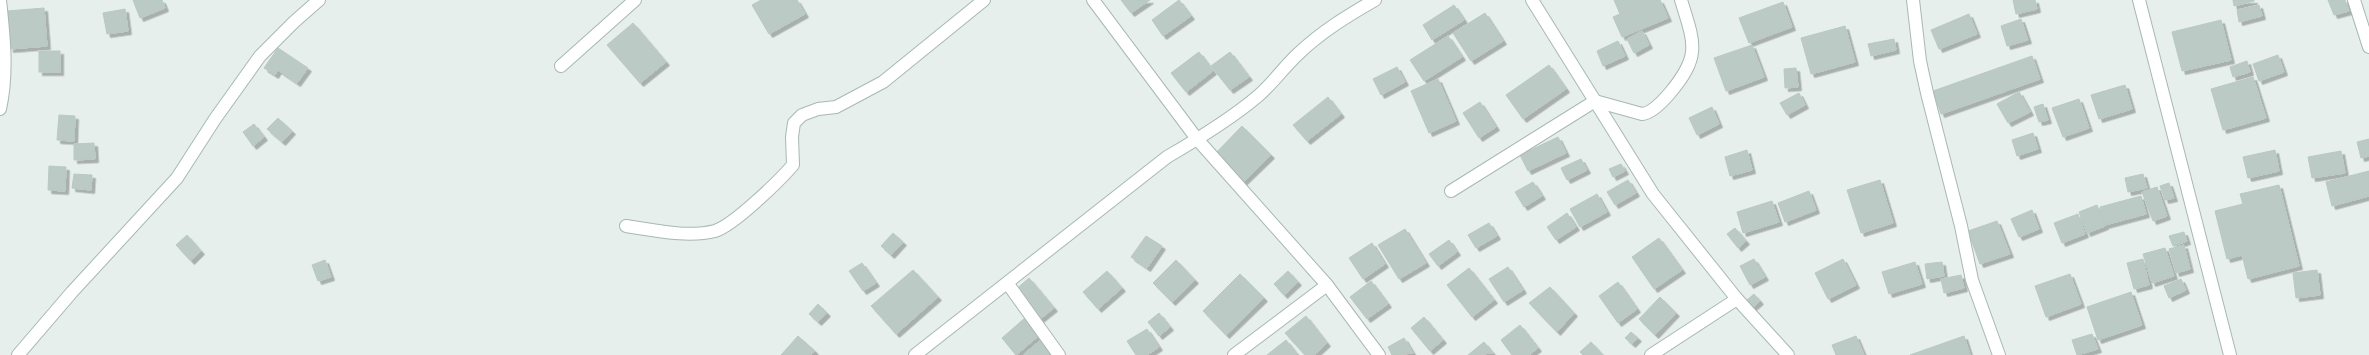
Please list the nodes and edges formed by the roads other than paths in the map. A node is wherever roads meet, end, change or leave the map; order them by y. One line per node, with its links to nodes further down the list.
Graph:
1 (0, 0): 15 (street)
2 (319, 0): 24 (street)
3 (635, 0): 14 (street)
4 (984, 0): 20 (street)
5 (1092, 0): 18 (street)
6 (1375, 0): 18 (street)
7 (1532, 0): 16 (street)
8 (1681, 0): 16 (street)
9 (1913, 0): 31 (street)
10 (2139, 0): 32 (street)
11 (2354, 0): 12 (street)
12 (2364, 14): 13 (street)
13 (2369, 48)
14 (561, 66)
15 (2, 87): 17 (street)
16 (1595, 101): 19 (street); 23 (street)
17 (0, 109)
18 (1197, 139): 21 (street); 22 (street)
19 (1450, 190)
20 (626, 226)
21 (1008, 284): 25 (street); 26 (street)
22 (1327, 285): 27 (street); 28 (street)
23 (1737, 299): 29 (street); 30 (street)
24 (18, 355)
25 (915, 355)
26 (1059, 355)
27 (1234, 355)
28 (1380, 355)
29 (1651, 355)
30 (1788, 355)
31 (2000, 355)
32 (2230, 355)

